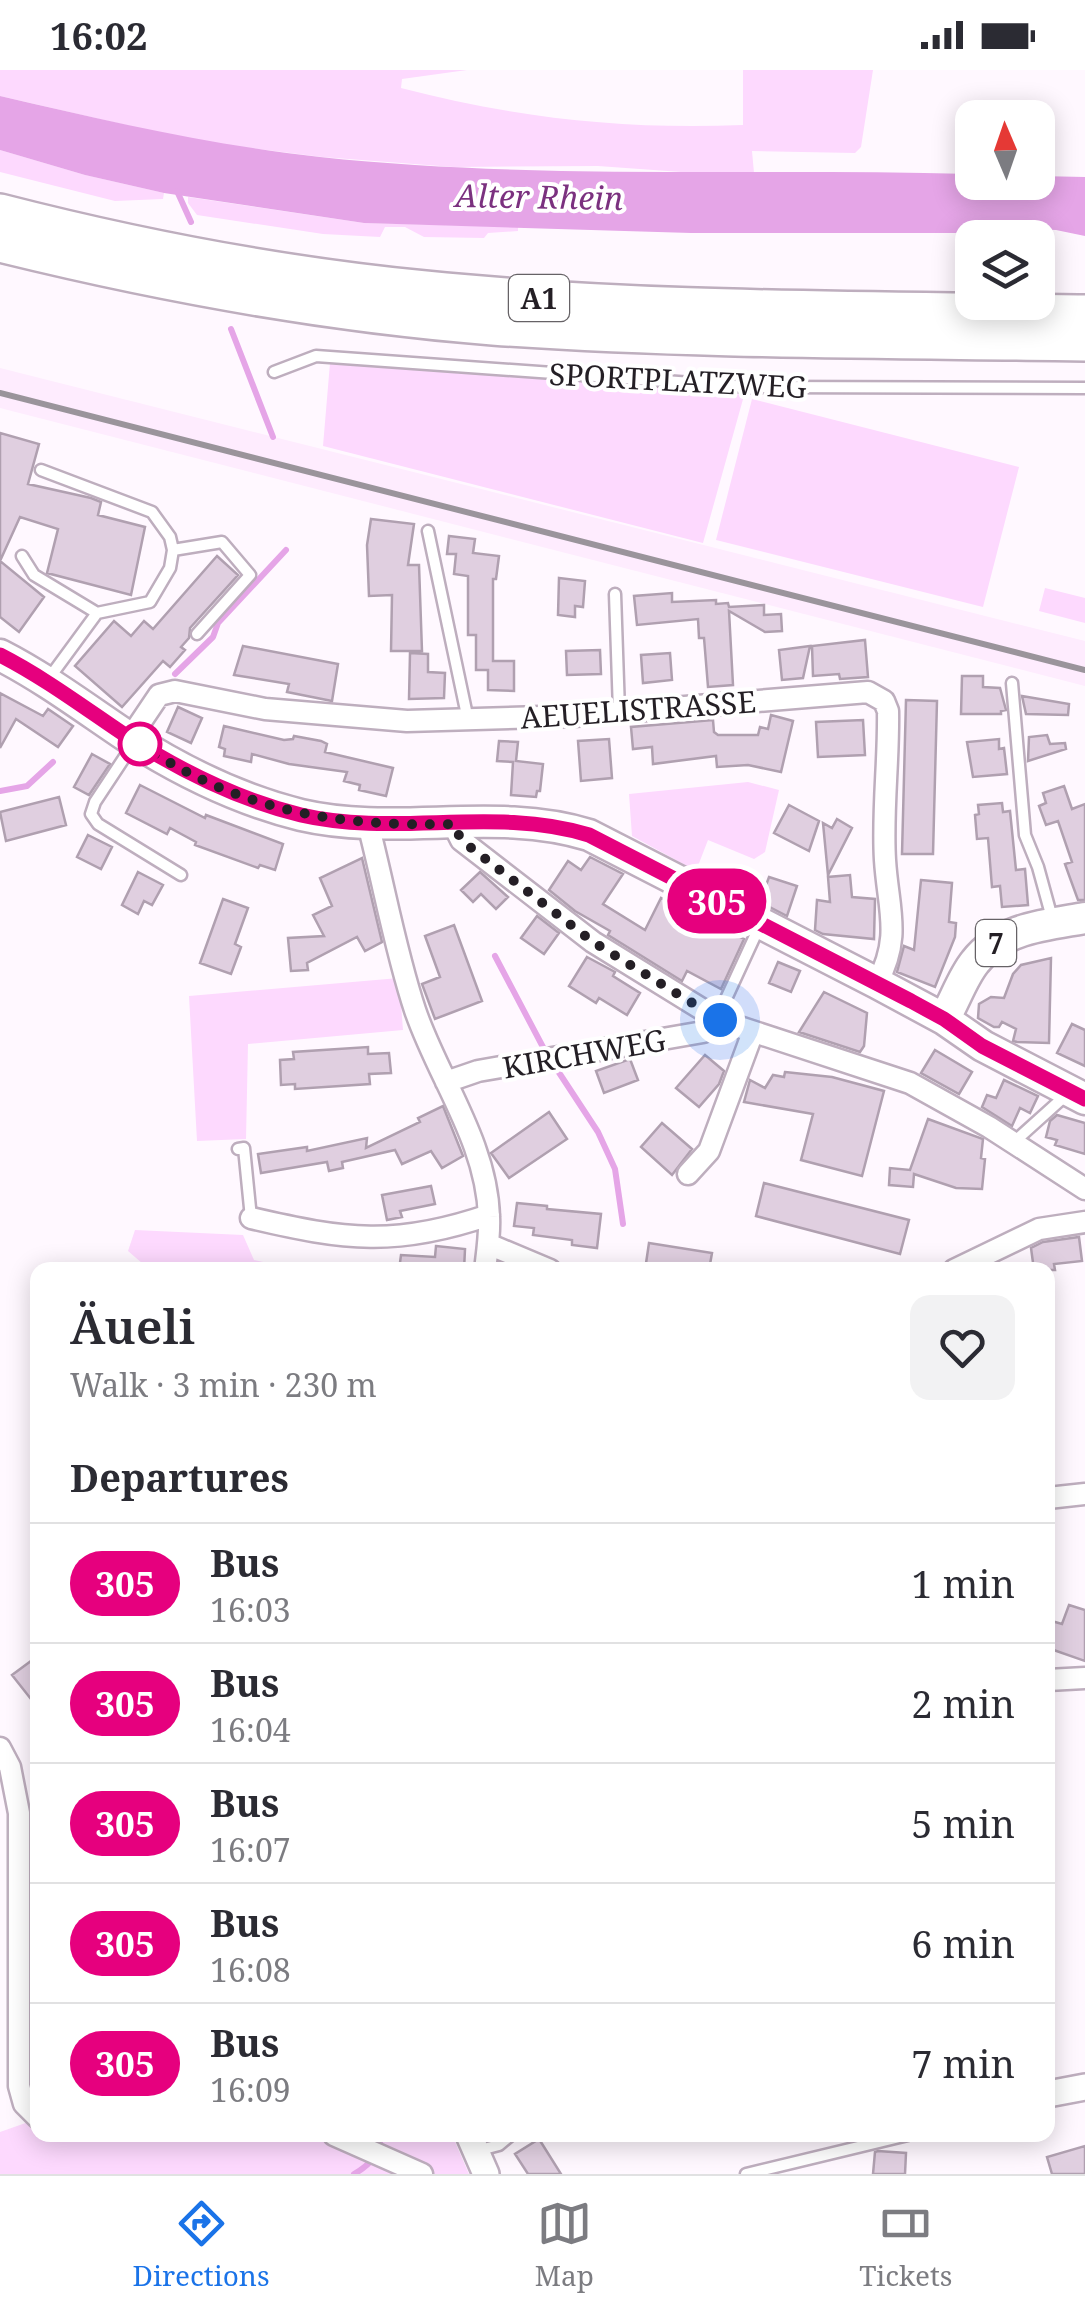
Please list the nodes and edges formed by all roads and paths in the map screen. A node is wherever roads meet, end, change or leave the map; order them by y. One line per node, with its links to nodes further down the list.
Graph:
1 (0, 212): 3 (highway, A1)
2 (0, 244): 4 (highway, A1)
3 (1085, 312)
4 (1085, 344)
5 (274, 372): 6 (lane, SPORTPLATZWEG)
6 (1085, 388)
7 (41, 470): 9 (lane)
8 (428, 531): 18 (lane)
9 (173, 550): 12 (lane); 13 (lane)
10 (22, 556): 12 (lane)
11 (615, 594): 17 (lane)
12 (97, 613): 15 (lane)
13 (197, 634)
14 (0, 655): 15 (main road)
15 (46, 682): 19 (main road)
16 (1012, 683): 25 (lane)
17 (619, 712): 18 (street, AEUELISTRASSE); 26 (street, AEUELISTRASSE)
18 (468, 720): 19 (street, AEUELISTRASSE)
19 (132, 740): 20 (main road); 22 (lane)
20 (368, 824): 21 (main road); 30 (street)
21 (454, 824): 24 (main road); 28 (street)
22 (181, 875)
23 (1085, 918): 25 (main road, 7)
24 (760, 924): 26 (main road); 28 (lane)
25 (1053, 924): 27 (main road, 7)
26 (877, 983): 27 (main road)
27 (944, 1019): 31 (main road)
28 (720, 1020): 29 (street); 30 (street, KIRCHWEG)
29 (752, 1032): 32 (street); 34 (street)
30 (446, 1082): 36 (street)
31 (1078, 1095): 32 (lane)
32 (1014, 1142): 35 (street)
33 (238, 1149): 37 (lane)
34 (688, 1174)
35 (1085, 1189)
36 (489, 1215): 37 (street); 39 (street)
37 (251, 1218)
38 (1085, 1222): 42 (street)
39 (488, 1244): 40 (street); 41 (street)
40 (485, 1262)
41 (531, 1262)
42 (974, 1262)
43 (1085, 1494): 44 (street)
44 (1055, 1497)
45 (1085, 1678): 46 (street)
46 (1055, 1680)
47 (0, 1748): 50 (street)
48 (1085, 2086): 49 (street)
49 (1055, 2092)
50 (30, 2110)
51 (350, 2142): 55 (street)
52 (503, 2142): 54 (lane)
53 (879, 2142): 56 (lane)
54 (479, 2159)
55 (422, 2174)
56 (746, 2174)

